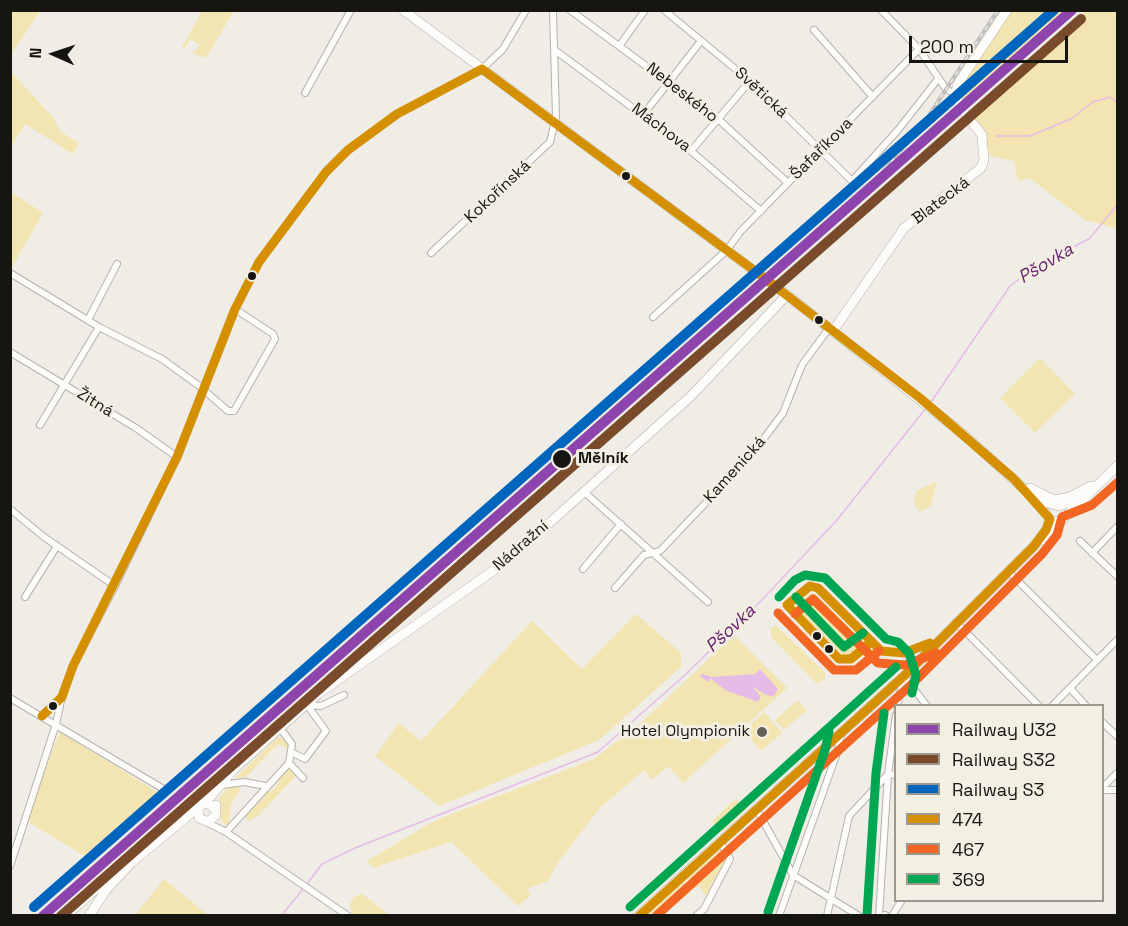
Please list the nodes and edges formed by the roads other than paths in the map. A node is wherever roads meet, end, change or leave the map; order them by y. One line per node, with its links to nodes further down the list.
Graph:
1 (351, 10): 19 (street)
2 (403, 10): 15 (main road)
3 (526, 10): 15 (street)
4 (553, 10): 14 (street)
5 (570, 10): 12 (street, Nebeského)
6 (645, 10): 12 (street)
7 (664, 10): 11 (street, Světická)
8 (881, 10): 13 (street)
9 (1007, 10): 20 (main road)
10 (814, 30): 21 (street)
11 (701, 41): 17 (street); 18 (street, Světická)
12 (620, 45): 17 (street, Nebeského)
13 (919, 48): 16 (street); 21 (street, Šafaříkova)
14 (556, 51): 22 (street, Máchova); 24 (street)
15 (482, 69): 24 (main road); 34 (street)
16 (938, 79): 20 (street); 25 (street, Světická)
17 (669, 81): 22 (street); 23 (street, Nebeského)
18 (750, 81): 23 (street); 25 (street, Světická)
19 (305, 93)
20 (955, 94): 38 (main road, Blatecká)
21 (873, 97): 25 (street, Šafaříkova)
22 (644, 115): 26 (street, Máchova)
23 (718, 119): 26 (street); 27 (street, Nebeského)
24 (556, 124): 29 (main road); 30 (street, Kokořínská)
25 (820, 150): 27 (street, Šafaříkova)
26 (691, 151): 28 (street, Máchova)
27 (788, 183): 28 (street, Šafaříkova)
28 (761, 211): 29 (street, Šafaříkova)
29 (727, 250): 33 (main road); 35 (street, Šafaříkova)
30 (431, 254)
31 (117, 264): 36 (street)
32 (10, 273): 36 (street)
33 (787, 295): 38 (main road); 47 (main road, Nádražní)
34 (235, 309): 41 (street); 41 (street)
35 (653, 317)
36 (88, 320): 37 (street)
37 (99, 327): 40 (street); 41 (street)
38 (833, 331): 45 (main road); 57 (street, Kamenická)
39 (10, 352): 40 (street, Žitná)
40 (64, 384): 42 (street); 43 (street, Žitná)
41 (204, 391): 43 (street)
42 (40, 425)
43 (177, 457): 62 (street)
44 (1118, 465): 46 (main road)
45 (1014, 479): 46 (main road); 49 (main road)
46 (1099, 483): 48 (main road)
47 (583, 491): 53 (street); 79 (main road, Nádražní)
48 (1086, 495): 50 (main road); 52 (main road)
49 (1034, 498): 50 (main road); 52 (main road)
50 (1057, 506): 52 (main road); 52 (main road)
51 (10, 509): 56 (street)
52 (1055, 519): 60 (main road)
53 (621, 524): 57 (street); 59 (street)
54 (1118, 526): 58 (street)
55 (1080, 541): 58 (street)
56 (57, 546): 62 (street); 64 (street)
57 (651, 553): 63 (street, Kamenická); 65 (street)
58 (1092, 553): 61 (street)
59 (583, 569)
60 (1008, 571): 66 (main road); 68 (street)
61 (1118, 577)
62 (115, 586): 72 (street)
63 (615, 588)
64 (25, 597)
65 (708, 602)
66 (956, 622): 69 (main road); 76 (street)
67 (1118, 639): 68 (street)
68 (1097, 660): 70 (street)
69 (904, 676): 74 (street); 75 (street); 84 (main road)
70 (1070, 688): 77 (street); 78 (street)
71 (344, 695): 79 (street)
72 (62, 697): 80 (street); 81 (street)
73 (10, 698): 80 (street)
74 (897, 704)
75 (926, 704)
76 (1038, 704)
77 (1054, 704)
78 (1085, 704)
79 (307, 705): 83 (main road, Nádražní); 87 (street)
80 (42, 716): 81 (street)
81 (56, 724): 96 (street); 104 (street)
82 (1104, 724): 85 (street)
83 (280, 728): 87 (street); 89 (main road, Nádražní)
84 (841, 734): 98 (main road); 106 (street)
85 (1118, 737)
86 (894, 745): 91 (street)
87 (292, 753): 88 (street)
88 (289, 763): 92 (street); 94 (street)
89 (233, 770): 93 (main road, Nádražní); 107 (main road, Nádražní)
90 (1118, 772): 95 (street)
91 (892, 775): 108 (street); 118 (street)
92 (303, 778)
93 (222, 785): 94 (street); 97 (main road, Nádražní); 99 (main road, Nádražní)
94 (266, 786): 102 (street)
95 (1104, 787)
96 (167, 790)
97 (202, 806): 99 (main road); 100 (main road); 101 (main road, Nádražní)
98 (757, 810): 103 (main road); 106 (street)
99 (216, 811): 100 (main road); 102 (street)
100 (203, 821): 101 (main road); 102 (street)
101 (171, 830): 105 (main road, Nádražní)
102 (226, 832): 112 (street)
103 (721, 843): 113 (main road); 114 (street)
104 (10, 866)
105 (126, 868): 107 (main road); 111 (main road)
106 (793, 875): 108 (street); 115 (street)
107 (99, 885): 110 (main road)
108 (831, 898): 116 (street); 117 (street)
109 (900, 902): 118 (street)
110 (65, 915)
111 (88, 915)
112 (348, 915)
113 (638, 915)
114 (696, 915)
115 (779, 915)
116 (827, 915)
117 (859, 915)
118 (885, 915)

